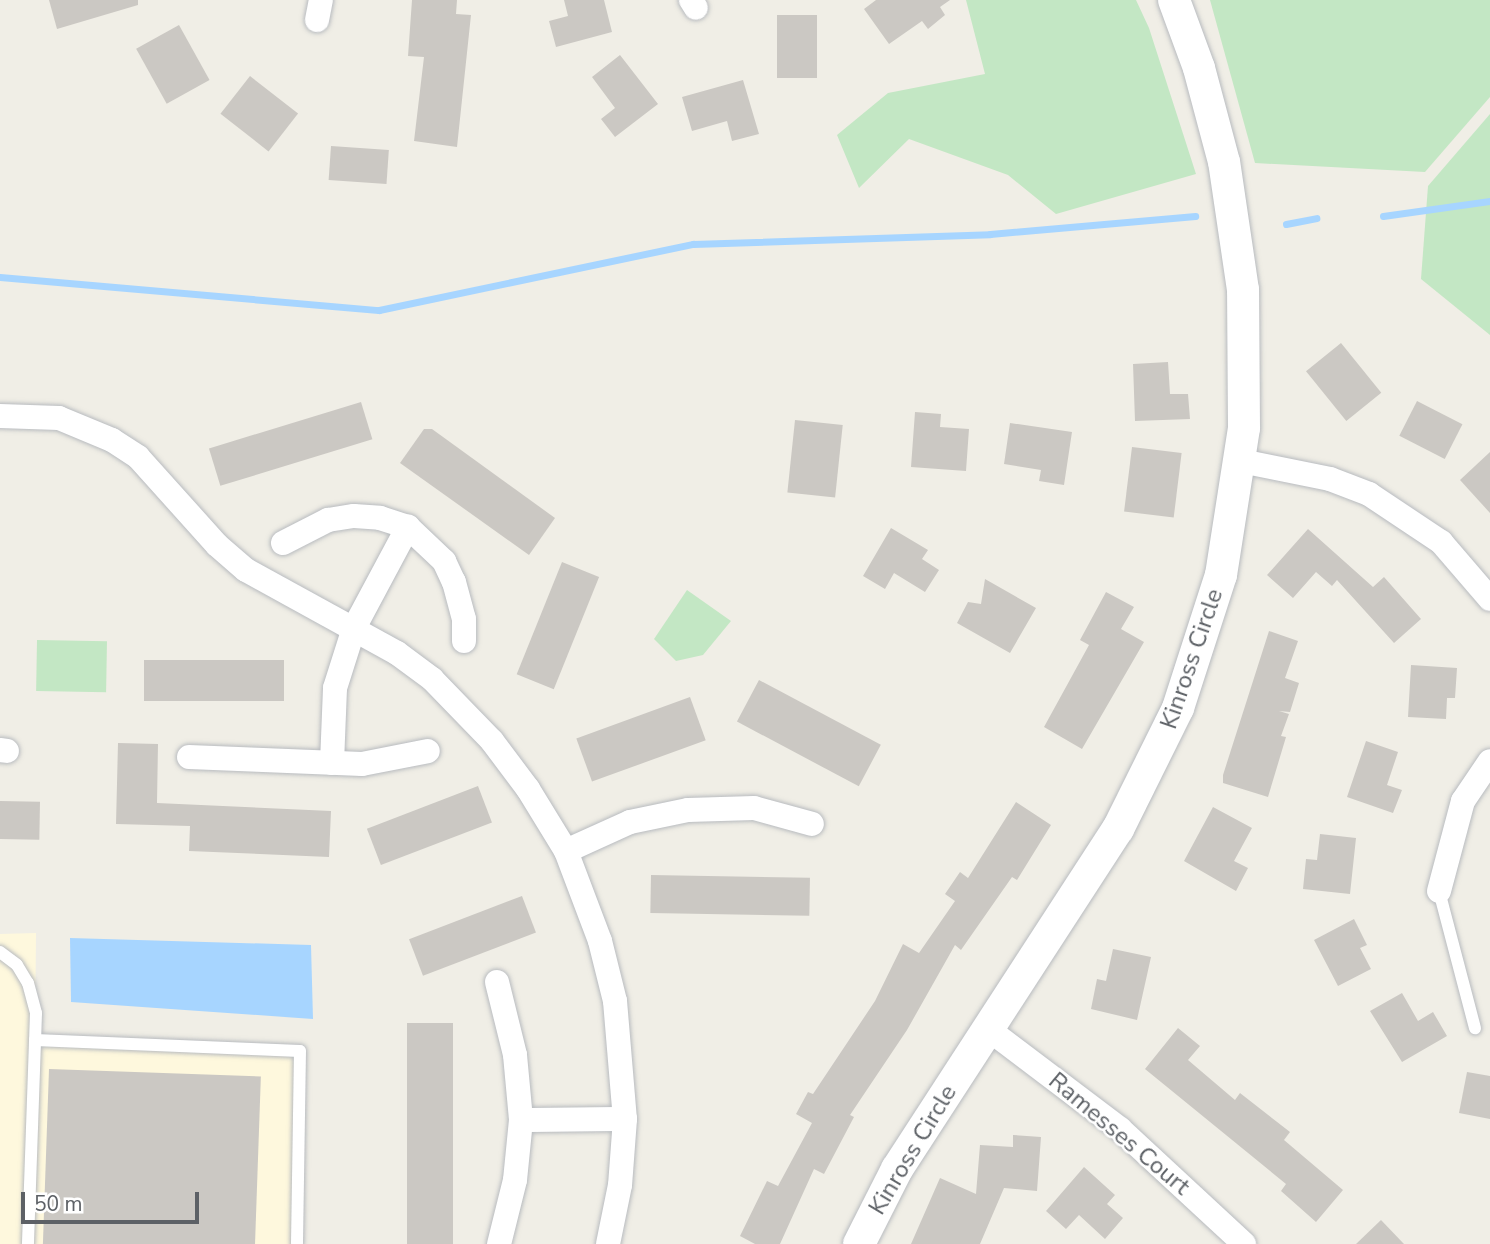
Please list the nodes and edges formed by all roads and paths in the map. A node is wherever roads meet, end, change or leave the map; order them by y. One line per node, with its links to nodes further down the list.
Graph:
1 (1174, 0): 3 (street, Kinross Circle)
2 (0, 416): 7 (street)
3 (1241, 461): 6 (street); 19 (street, Kinross Circle)
4 (408, 527): 5 (street); 7 (street); 8 (street)
5 (283, 543)
6 (1490, 599)
7 (354, 628): 12 (street); 14 (street)
8 (464, 641)
9 (428, 751): 12 (street)
10 (189, 757): 12 (street)
11 (1490, 761): 15 (street)
12 (332, 763)
13 (812, 824): 14 (street)
14 (566, 851): 21 (street)
15 (1439, 891): 18 (lane)
16 (0, 952): 20 (lane)
17 (497, 982): 22 (street)
18 (1475, 1028)
19 (988, 1029): 27 (street, Kinross Circle); 28 (street, Ramesses Court)
20 (35, 1040): 23 (lane); 24 (lane)
21 (625, 1119): 22 (street); 26 (street)
22 (521, 1120): 25 (street)
23 (29, 1244)
24 (298, 1244)
25 (499, 1244)
26 (608, 1244)
27 (859, 1244)
28 (1244, 1244)

